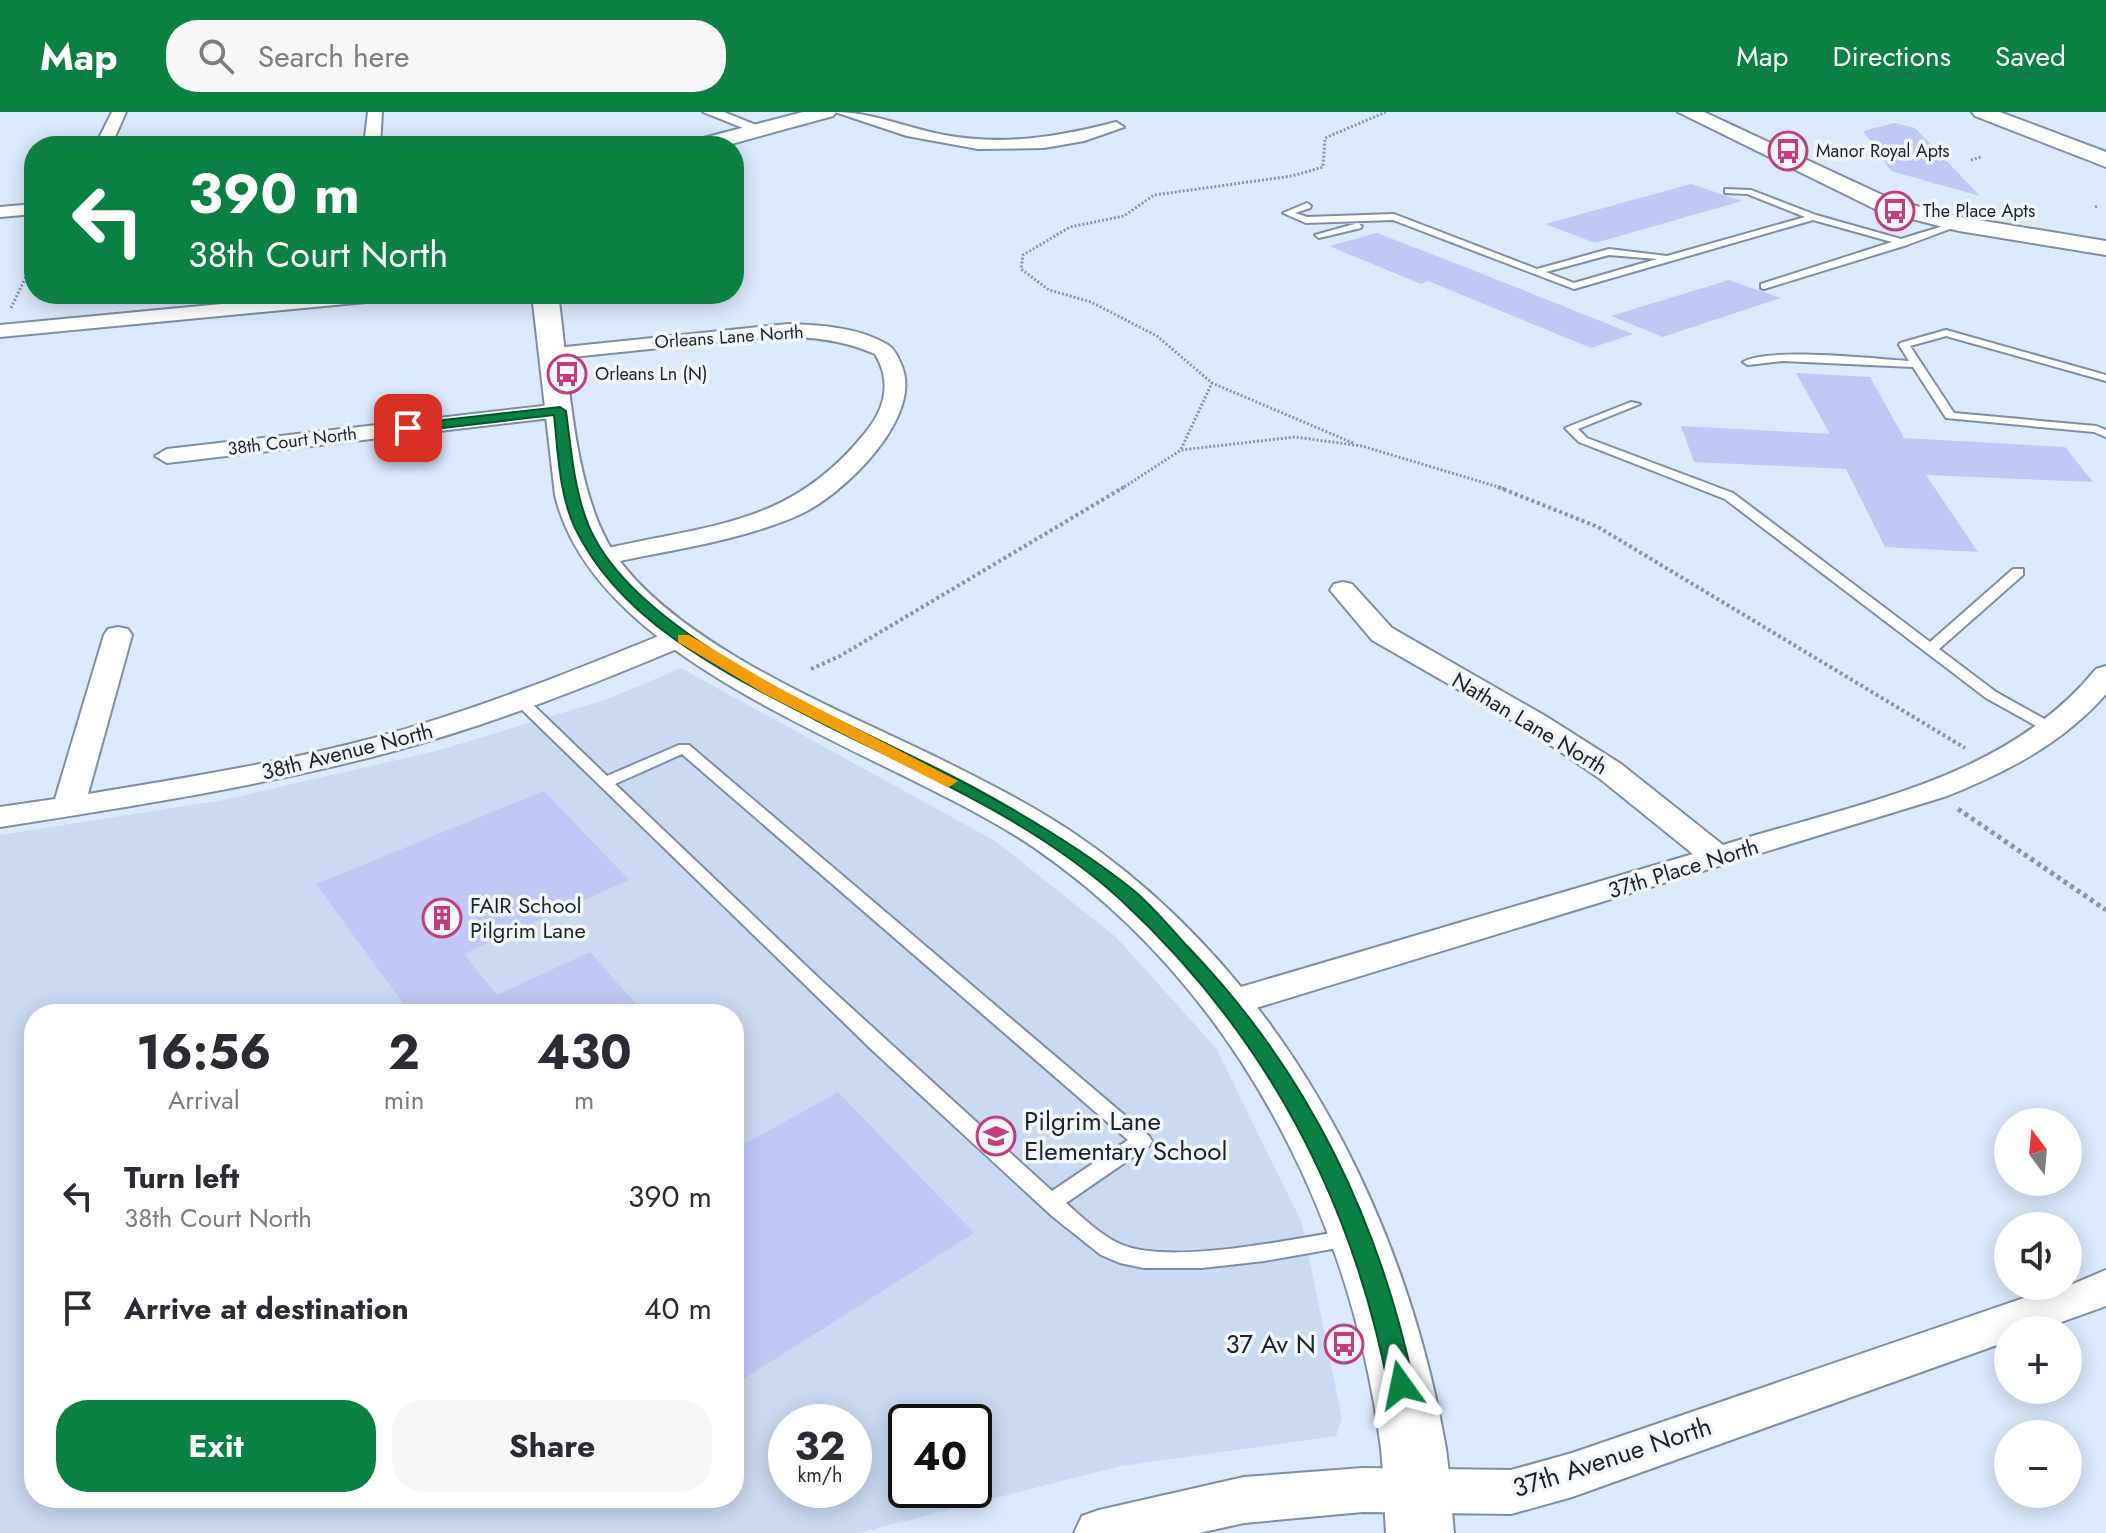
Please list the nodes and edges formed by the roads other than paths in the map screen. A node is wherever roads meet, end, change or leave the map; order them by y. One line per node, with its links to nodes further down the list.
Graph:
1 (119, 112): 11 (street)
2 (375, 112): 12 (street)
3 (710, 112): 10 (street)
4 (826, 112): 10 (main road)
5 (842, 112): 9 (street)
6 (1688, 112): 22 (main road)
7 (1982, 112): 15 (main road)
8 (2024, 112): 14 (main road)
9 (1116, 127)
10 (758, 129): 13 (main road)
11 (108, 136)
12 (373, 136)
13 (734, 136)
14 (2106, 143)
15 (2106, 160)
16 (1728, 191): 21 (lane)
17 (1307, 206): 20 (lane)
18 (24, 210): 19 (street)
19 (0, 212)
20 (1394, 217): 23 (lane); 27 (lane)
21 (1813, 217): 24 (lane); 26 (lane)
22 (1959, 224): 24 (lane); 25 (main road)
23 (1319, 235)
24 (1905, 243): 28 (lane)
25 (2106, 248)
26 (1672, 258): 27 (lane); 27 (lane)
27 (1536, 272)
28 (1764, 286)
29 (280, 304): 31 (street)
30 (546, 304): 32 (main road)
31 (0, 330)
32 (553, 353): 37 (main road); 40 (street, Orleans Lane North)
33 (1748, 362): 34 (lane)
34 (1916, 364): 35 (lane); 38 (lane)
35 (2106, 378)
36 (1635, 404): 45 (lane)
37 (560, 411): 39 (street, 38th Court North); 40 (main road)
38 (2103, 428)
39 (167, 456)
40 (601, 557): 44 (main road)
41 (2018, 572): 45 (lane)
42 (1343, 590): 52 (street, Nathan Lane North)
43 (118, 635): 50 (street)
44 (681, 637): 47 (street, 38th Avenue North); 53 (main road)
45 (1931, 649): 48 (lane)
46 (2106, 675): 48 (street, 37th Place North)
47 (521, 701): 49 (lane); 50 (street, 38th Avenue North)
48 (2052, 729): 52 (street, 37th Place North)
49 (604, 783): 54 (lane); 54 (lane)
50 (69, 806): 51 (street, 38th Avenue North)
51 (0, 817)
52 (1718, 858): 53 (street, 37th Place North)
53 (1230, 1003): 55 (main road)
54 (1052, 1202): 55 (lane)
55 (1361, 1238): 57 (main road)
56 (2106, 1288): 57 (street, 37th Avenue North)
57 (1418, 1512): 58 (street, 37th Avenue North)
58 (1099, 1533)

